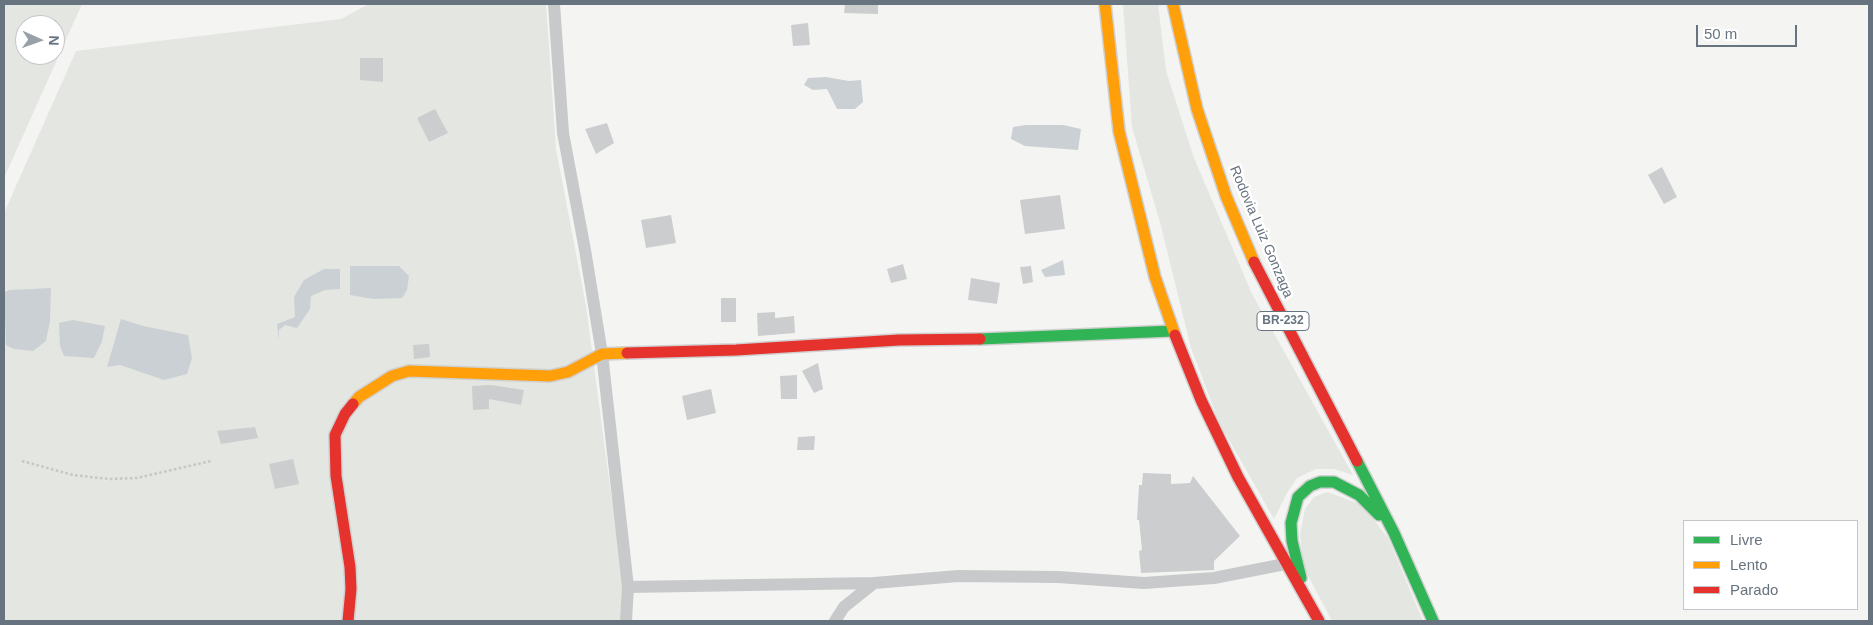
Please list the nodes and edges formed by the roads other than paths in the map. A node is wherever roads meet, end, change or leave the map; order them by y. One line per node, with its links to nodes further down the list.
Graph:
1 (554, 4): 5 (street)
2 (1105, 4): 4 (main road)
3 (1173, 4): 6 (main road, Rodovia Luiz Gonzaga / BR-232)
4 (1173, 331): 5 (main road); 7 (main road)
5 (602, 354): 9 (street); 11 (main road)
6 (1394, 533): 10 (main road); 15 (main road, Rodovia Luiz Gonzaga / BR-232)
7 (1284, 564): 8 (street); 10 (main road)
8 (874, 583): 9 (street); 13 (street)
9 (628, 587): 12 (street)
10 (1304, 593): 14 (main road)
11 (348, 621)
12 (626, 621)
13 (836, 621)
14 (1318, 621)
15 (1433, 621)

